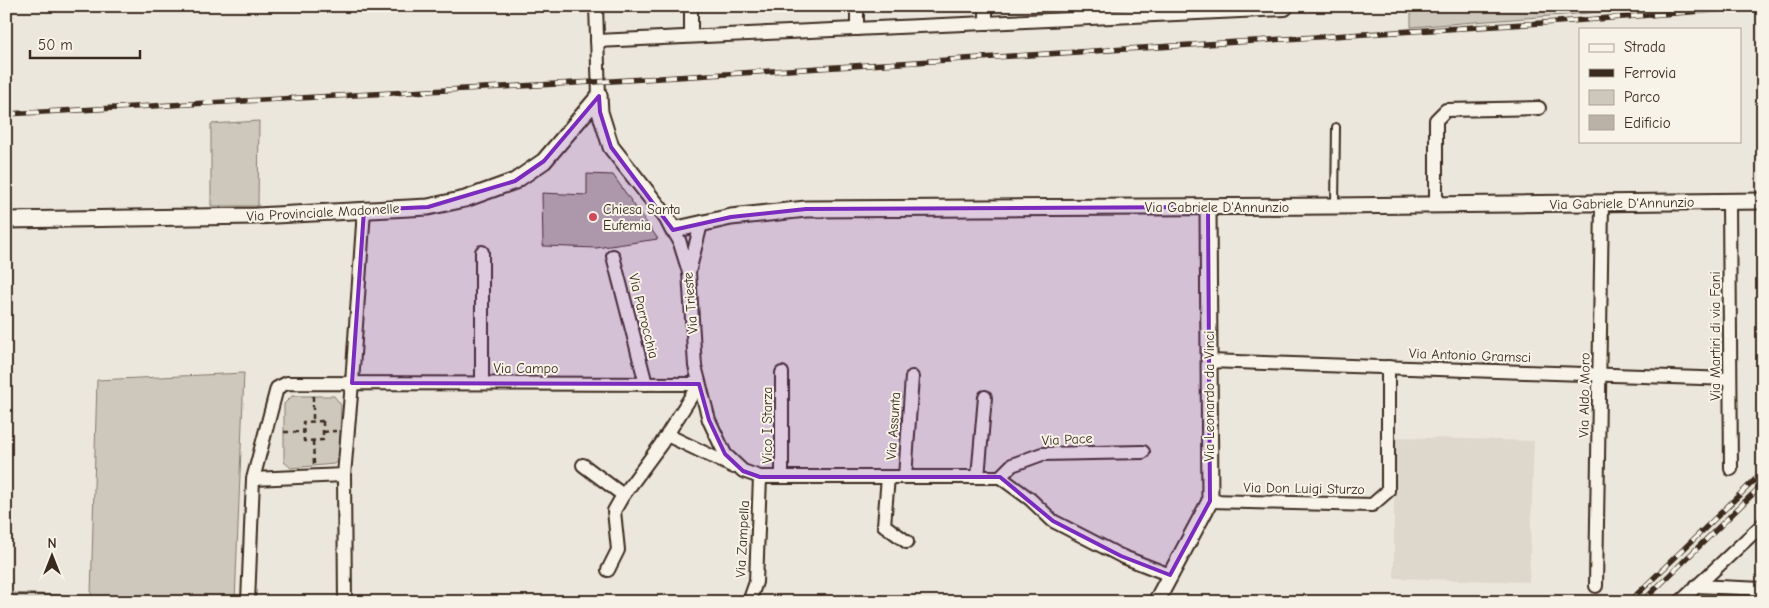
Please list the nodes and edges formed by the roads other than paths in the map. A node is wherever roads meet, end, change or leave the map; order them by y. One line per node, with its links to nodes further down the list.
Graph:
1 (596, 6): 9 (street)
2 (691, 6): 8 (street)
3 (857, 6): 7 (street)
4 (986, 6): 6 (street)
5 (1287, 8): 6 (street)
6 (986, 23): 7 (street)
7 (857, 29): 8 (street)
8 (691, 36): 9 (street)
9 (598, 41): 10 (street)
10 (599, 96): 19 (street, Via Provinciale Madonelle); 22 (street, Via Trieste)
11 (1539, 108): 16 (street)
12 (1336, 127): 17 (lane)
13 (1763, 201): 14 (street, Via Gabriele D'Annunzio)
14 (1729, 202): 15 (street, Via Gabriele D'Annunzio); 31 (street, Via Martiri di via Fani)
15 (1602, 204): 16 (street, Via Gabriele D'Annunzio); 29 (street, Via Aldo Moro)
16 (1436, 205): 17 (street, Via Gabriele D'Annunzio)
17 (1335, 206): 18 (street, Via Gabriele D'Annunzio)
18 (1208, 207): 21 (street, Via Gabriele D'Annunzio); 26 (street, Via Leonardo da Vinci)
19 (364, 210): 20 (street, Via Provinciale Madonelle); 32 (street)
20 (6, 220)
21 (701, 224): 22 (street, Via Gabriele D'Annunzio); 25 (street)
22 (673, 230): 25 (street, Via Trieste)
23 (482, 252): 33 (street)
24 (613, 256): 34 (street, Via Parrocchia)
25 (689, 272): 35 (street, Via Trieste)
26 (1209, 361): 27 (street, Via Antonio Gramsci); 51 (street, Via Leonardo da Vinci)
27 (1388, 367): 29 (street, Via Antonio Gramsci); 51 (street, Via Don Luigi Sturzo)
28 (782, 373): 44 (street, Vico I Starza)
29 (1599, 375): 31 (street, Via Antonio Gramsci); 56 (street, Via Aldo Moro)
30 (912, 377): 46 (street, Via Assunta)
31 (1730, 379): 40 (street, Via Martiri di via Fani)
32 (352, 383): 33 (street, Via Campo); 42 (street); 49 (street, Via Campo)
33 (482, 383): 34 (street, Via Campo)
34 (646, 384): 35 (street, Via Campo)
35 (699, 384): 37 (street); 41 (street, Via Trieste)
36 (986, 396): 47 (street)
37 (667, 435): 41 (street); 50 (street)
38 (1142, 452): 48 (street, Via Pace)
39 (583, 465): 50 (street)
40 (1731, 469)
41 (742, 471): 43 (street)
42 (344, 475): 49 (street); 60 (street)
43 (760, 477): 44 (street); 61 (street, Via Zampella)
44 (782, 477): 45 (street)
45 (888, 477): 46 (street); 53 (street)
46 (905, 477): 47 (street)
47 (978, 477): 48 (street)
48 (1000, 477): 55 (street)
49 (253, 479): 59 (street, Via Campo)
50 (623, 495): 54 (street)
51 (1210, 501): 55 (street, Via Leonardo da Vinci)
52 (1763, 524): 57 (street)
53 (907, 542)
54 (608, 570)
55 (1170, 575): 62 (street, Via Leonardo da Vinci)
56 (1596, 586)
57 (1696, 586): 58 (street); 63 (street)
58 (1763, 589)
59 (248, 602)
60 (345, 602)
61 (749, 602)
62 (1156, 602)
63 (1680, 602)

